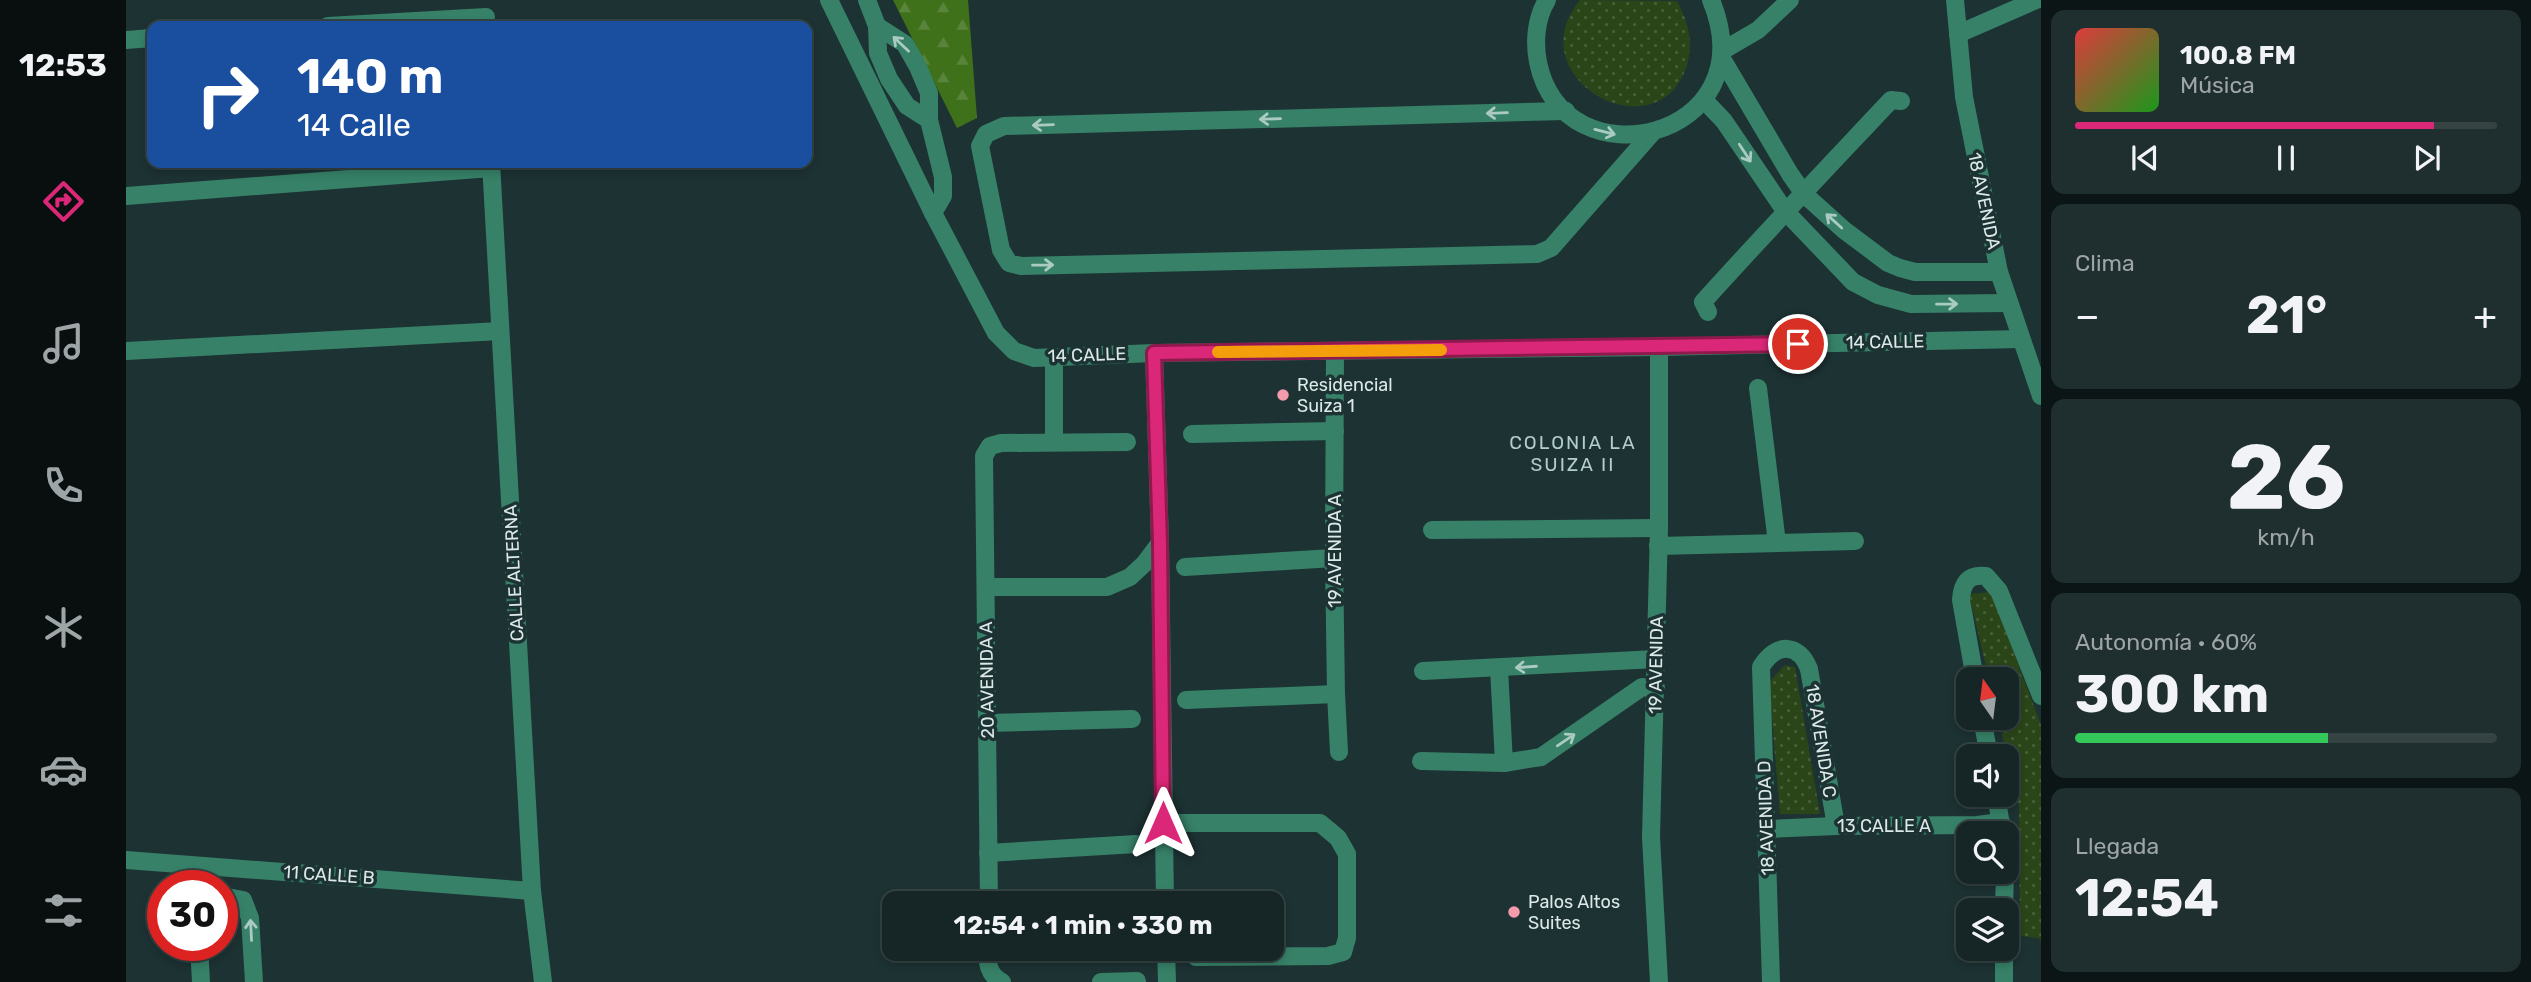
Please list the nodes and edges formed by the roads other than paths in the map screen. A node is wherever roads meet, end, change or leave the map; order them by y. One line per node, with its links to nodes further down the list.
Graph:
1 (829, 0): 25 (street, 14 CALLE)
2 (867, 0): 10 (street)
3 (1547, 0): 17 (street)
4 (1711, 0): 14 (street)
5 (1790, 0): 14 (street)
6 (1955, 0): 11 (street, 18 AVENIDA)
7 (2036, 0): 11 (street)
8 (486, 14): 9 (street)
9 (394, 21)
10 (877, 26): 18 (street); 18 (street, one-way to 10)
11 (1958, 34): 27 (street, 18 AVENIDA)
12 (147, 38): 13 (street)
13 (126, 40)
14 (1722, 54): 15 (street); 22 (street)
15 (1704, 100): 19 (street); 24 (street, one-way to 24)
16 (1901, 101): 22 (street)
17 (1566, 111): 19 (street, one-way to 19); 19 (street, one-way to 19)
18 (929, 120): 25 (street)
19 (1651, 133)
20 (456, 168): 23 (street)
21 (491, 168): 31 (street, CALLE ALTERNA)
22 (1804, 194): 24 (street); 26 (street, one-way to 22)
23 (126, 196)
24 (1785, 211): 29 (street); 30 (street)
25 (933, 213): 37 (street, 14 CALLE)
26 (1915, 272): 27 (street); 29 (street)
27 (1999, 272): 28 (street, 18 AVENIDA)
28 (2008, 303): 29 (street, one-way to 28); 32 (street, 18 AVENIDA)
29 (1911, 304)
30 (1708, 312)
31 (500, 331): 34 (street); 73 (street, CALLE ALTERNA)
32 (2021, 340): 33 (street, 14 CALLE); 39 (street, 18 AVENIDA)
33 (1659, 347): 35 (street, 14 CALLE); 45 (street, 19 AVENIDA)
34 (126, 351)
35 (1335, 351): 36 (street, 14 CALLE); 40 (street, 19 AVENIDA A)
36 (1154, 353): 37 (street, 14 CALLE); 47 (street)
37 (1054, 357): 42 (street)
38 (1758, 388): 48 (street)
39 (2041, 396)
40 (1335, 431): 41 (street); 49 (street, 19 AVENIDA A)
41 (1192, 434)
42 (1054, 441): 43 (street); 51 (street, 20 AVENIDA A)
43 (1128, 442)
44 (1432, 530): 45 (street)
45 (1658, 537): 48 (street); 53 (street, 19 AVENIDA)
46 (1855, 541): 48 (street)
47 (1160, 543): 51 (street); 66 (street)
48 (1777, 543)
49 (1334, 558): 50 (street); 58 (street, 19 AVENIDA A)
50 (1185, 567)
51 (986, 587): 62 (street, 20 AVENIDA A)
52 (1768, 656): 68 (street, 18 AVENIDA C); 69 (street, 18 AVENIDA D)
53 (1656, 659): 55 (street, one-way to 55); 57 (street, 19 AVENIDA)
54 (1973, 667): 59 (street)
55 (1499, 668): 56 (street); 65 (street)
56 (1423, 671)
57 (1656, 688): 65 (street, one-way to 57); 89 (street, 19 AVENIDA)
58 (1336, 694): 60 (street); 63 (street, 19 AVENIDA A)
59 (2041, 696)
60 (1186, 700)
61 (1132, 719): 62 (street)
62 (988, 723): 71 (street, 20 AVENIDA A)
63 (1339, 752)
64 (1421, 761): 65 (street)
65 (1504, 763)
66 (1163, 823): 75 (street); 77 (street)
67 (1956, 825): 68 (street, 13 CALLE A)
68 (1836, 826): 69 (street, 13 CALLE A)
69 (1767, 829): 90 (street, 18 AVENIDA D)
70 (1136, 844): 71 (street)
71 (988, 853): 74 (street, 20 AVENIDA A)
72 (126, 860): 73 (street, 11 CALLE B)
73 (532, 891): 85 (street, CALLE ALTERNA)
74 (989, 891)
75 (1165, 891)
76 (238, 899): 84 (street, one-way to 76)
77 (1284, 956)
78 (200, 961): 83 (street)
79 (986, 961): 86 (street)
80 (1166, 961): 88 (street)
81 (2004, 961): 91 (street)
82 (1138, 981): 87 (street)
83 (201, 982)
84 (254, 982)
85 (543, 982)
86 (1002, 982)
87 (1101, 982)
88 (1167, 982)
89 (1659, 982)
90 (1771, 982)
91 (2004, 982)

